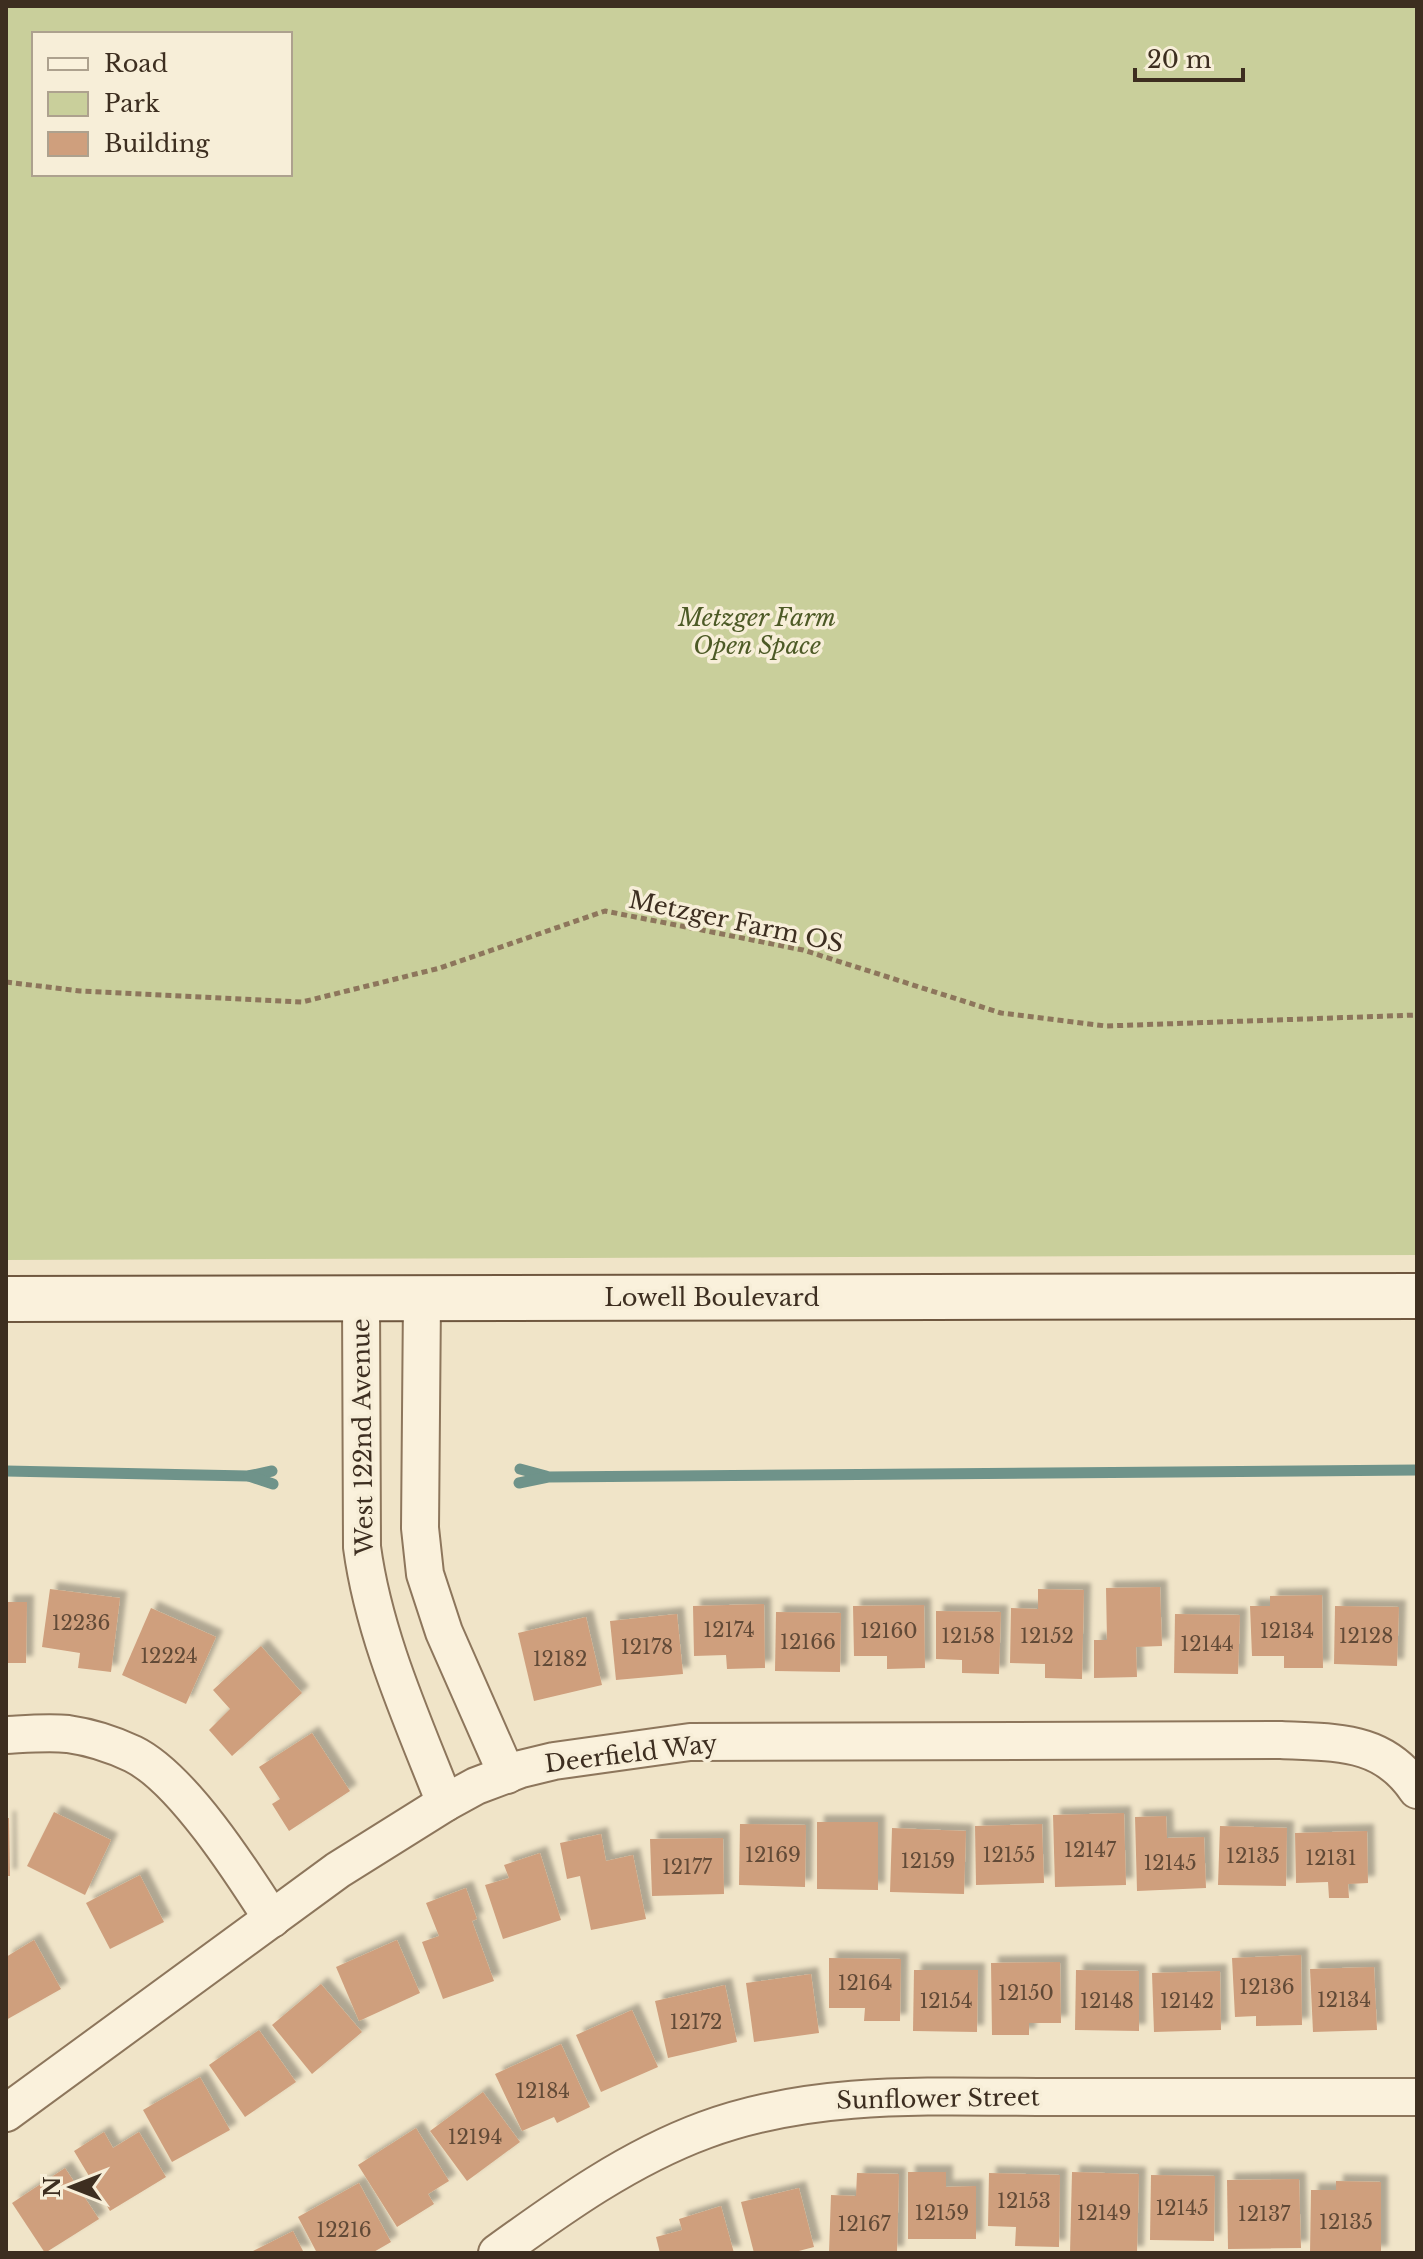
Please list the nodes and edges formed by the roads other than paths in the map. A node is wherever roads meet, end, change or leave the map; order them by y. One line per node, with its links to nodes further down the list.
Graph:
1 (1417, 1296): 4 (main road, Lowell Boulevard)
2 (6, 1299): 3 (main road, Lowell Boulevard)
3 (361, 1299): 4 (main road, Lowell Boulevard); 8 (street, West 122nd Avenue)
4 (422, 1299): 7 (street)
5 (6, 1735): 9 (street)
6 (1413, 1772): 7 (street, Deerfield Way)
7 (507, 1775): 8 (street, Deerfield Way)
8 (445, 1803): 9 (street, Deerfield Way)
9 (272, 1919): 11 (street, Deerfield Way)
10 (1417, 2097): 12 (street, Sunflower Street)
11 (6, 2113)
12 (497, 2253)

